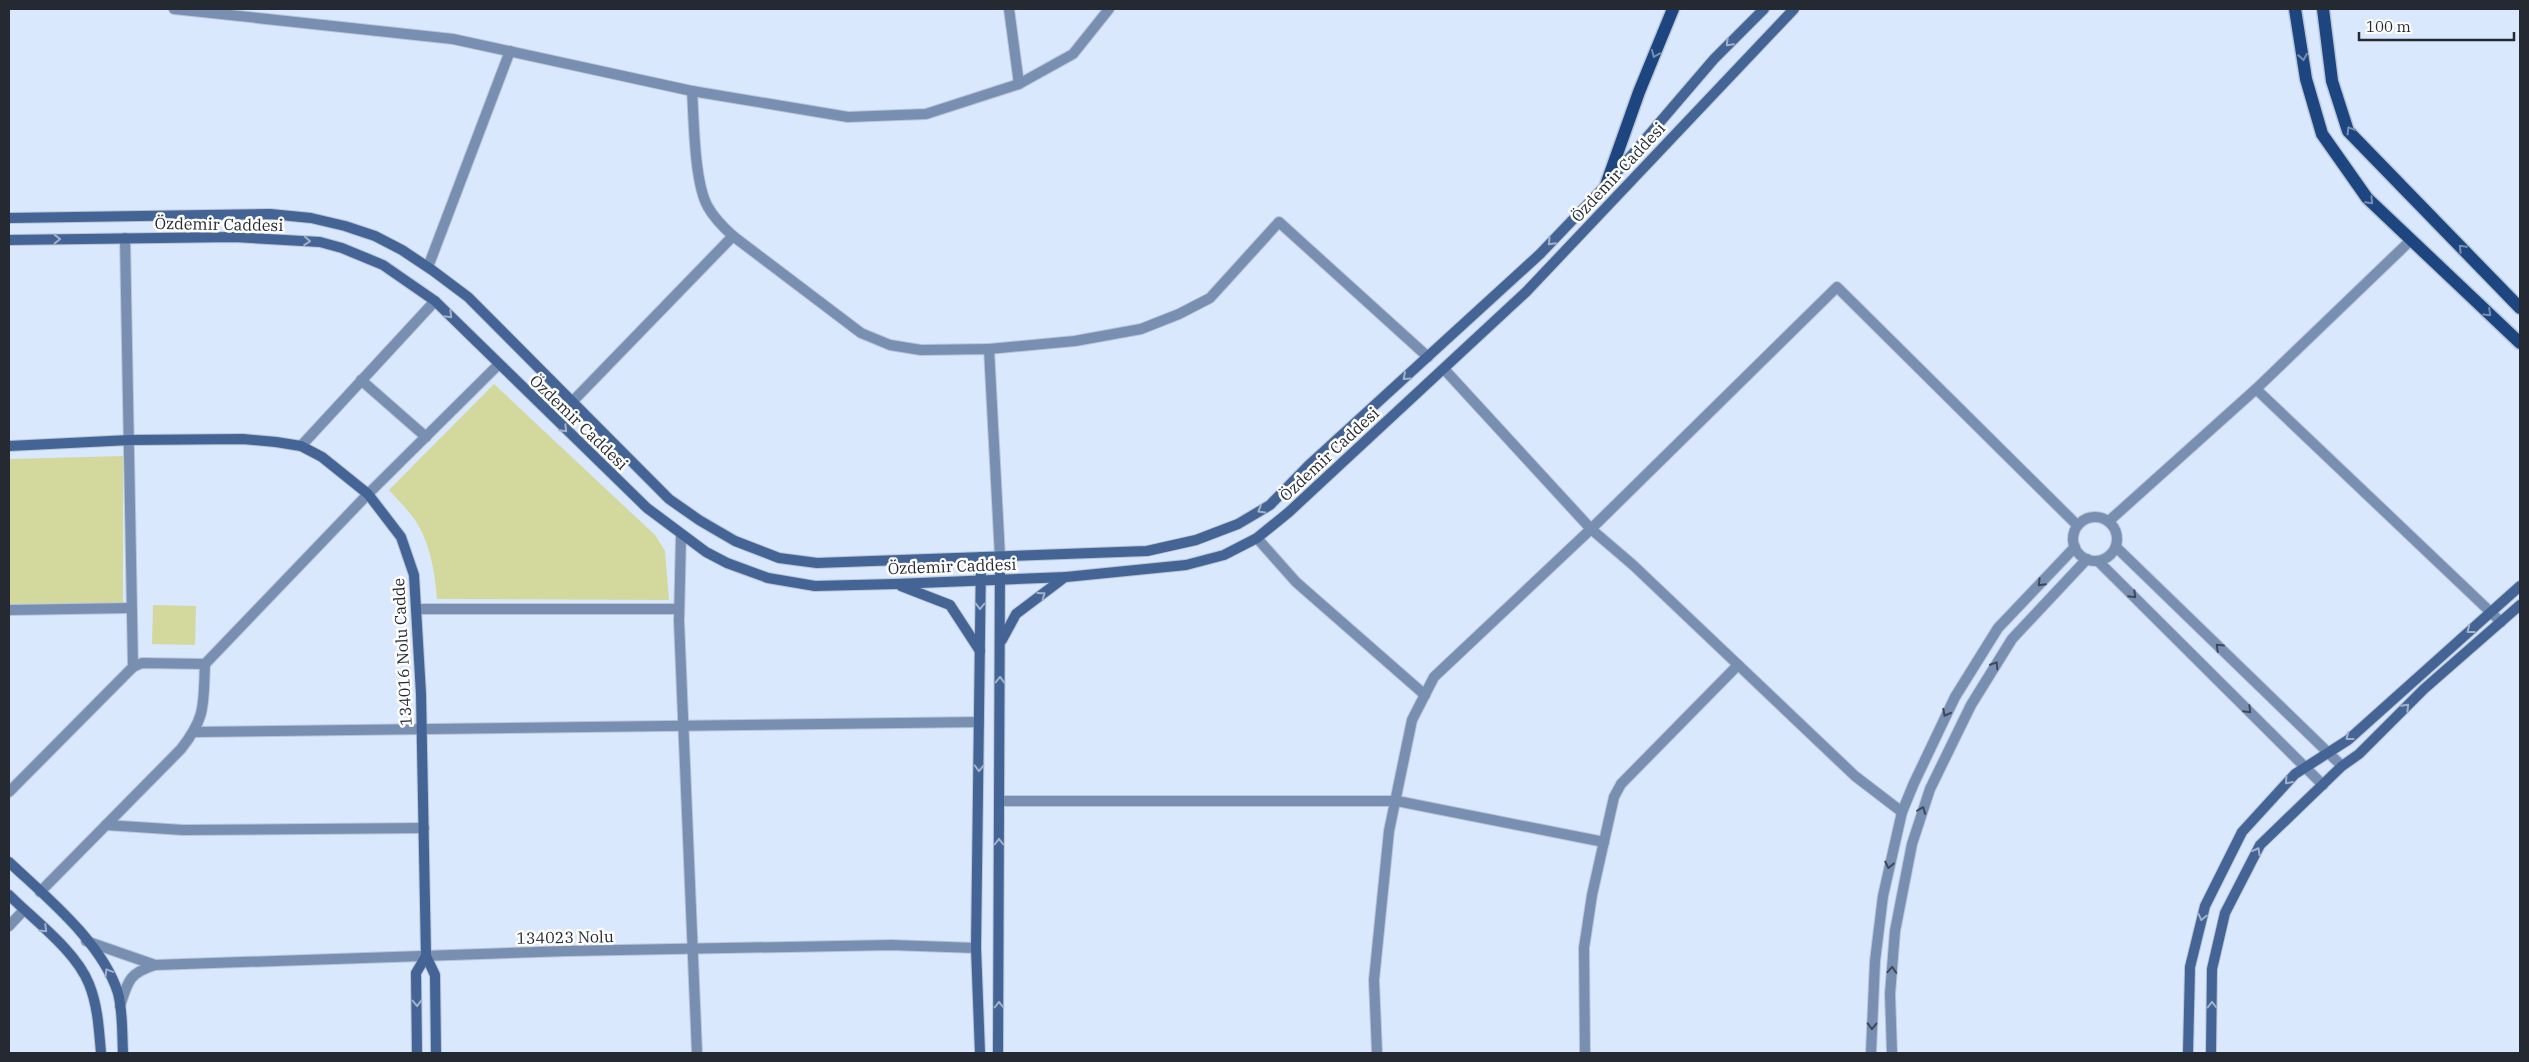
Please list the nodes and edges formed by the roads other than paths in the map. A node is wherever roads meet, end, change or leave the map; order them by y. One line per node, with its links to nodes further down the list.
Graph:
1 (174, 9): 9 (street)
2 (1009, 9): 10 (street)
3 (1109, 9): 10 (street)
4 (1673, 9): 12 (main road, one-way to 12)
5 (1764, 9): 12 (main road, Özdemir Caddesi, one-way to 12)
6 (1794, 9): 25 (main road, Özdemir Caddesi)
7 (2295, 9): 17 (main road, one-way to 17)
8 (2323, 9): 20 (main road, one-way to 8)
9 (510, 51): 11 (street); 18 (street)
10 (1019, 84): 11 (street)
11 (692, 91): 14 (street)
12 (1606, 185): 23 (main road, Özdemir Caddesi, one-way to 23)
13 (9, 218): 18 (main road, Özdemir Caddesi)
14 (732, 236): 22 (street); 28 (street)
15 (124, 238): 16 (main road, Özdemir Caddesi, one-way to 15); 19 (main road, Özdemir Caddesi, one-way to 19); 30 (street)
16 (9, 240)
17 (2411, 240): 21 (main road, one-way to 21); 27 (street)
18 (428, 267): 28 (main road, Özdemir Caddesi)
19 (435, 301): 24 (main road, Özdemir Caddesi, one-way to 24); 26 (street)
20 (2520, 308)
21 (2520, 343)
22 (989, 349): 23 (street); 41 (street)
23 (1428, 357): 41 (main road, Özdemir Caddesi, one-way to 41)
24 (499, 364): 29 (street); 37 (main road, Özdemir Caddesi, one-way to 37)
25 (1444, 369): 36 (street); 38 (main road, Özdemir Caddesi)
26 (361, 380): 29 (street); 32 (street)
27 (2256, 389): 34 (street); 55 (street)
28 (572, 402): 42 (main road, Özdemir Caddesi)
29 (426, 437): 33 (street)
30 (130, 440): 31 (main road, 134016 Nolu Cadde); 32 (main road, 134016 Nolu Cadde); 51 (street)
31 (9, 446)
32 (301, 446): 33 (main road, 134016 Nolu Cadde)
33 (368, 494): 52 (main road, 134016 Nolu Cadde); 59 (street)
34 (2109, 521): 35 (street); 40 (street)
35 (2077, 525): 36 (street); 39 (street)
36 (1591, 529): 60 (street); 62 (street)
37 (680, 535): 48 (main road, Özdemir Caddesi); 53 (street)
38 (1257, 538): 45 (main road, Özdemir Caddesi); 62 (street)
39 (2075, 547): 43 (street); 74 (street, one-way to 74)
40 (2116, 547): 44 (street); 67 (street, one-way to 40)
41 (1000, 556): 42 (main road, Özdemir Caddesi); 46 (main road)
42 (981, 557): 47 (main road)
43 (2087, 559): 44 (street); 99 (street, one-way to 43)
44 (2098, 561): 68 (street, one-way to 68)
45 (1066, 577): 46 (main road, Özdemir Caddesi); 57 (main road, one-way to 45)
46 (1000, 579): 47 (main road, Özdemir Caddesi); 57 (main road)
47 (981, 580): 48 (main road, Özdemir Caddesi); 58 (main road, one-way to 58)
48 (895, 584): 58 (main road)
49 (2520, 586): 55 (main road)
50 (2520, 605): 56 (main road)
51 (131, 608): 54 (street); 61 (street)
52 (416, 609): 53 (street); 65 (main road, 134016 Nolu Cadde)
53 (679, 609): 64 (street)
54 (9, 610)
55 (2492, 612): 56 (street); 67 (main road, one-way to 67)
56 (2501, 622): 69 (main road, one-way to 56)
57 (1001, 643): 72 (main road, one-way to 57)
58 (980, 651): 63 (main road)
59 (206, 664): 61 (street); 66 (street)
60 (1738, 665): 74 (street); 77 (street)
61 (133, 666): 71 (street)
62 (1425, 695): 73 (street)
63 (979, 722): 64 (street); 84 (main road, one-way to 84)
64 (682, 725): 65 (street); 85 (street)
65 (422, 728): 66 (street); 76 (main road, 134016 Nolu Cadde)
66 (195, 732): 75 (street)
67 (2327, 752): 68 (main road); 69 (street)
68 (2305, 766): 70 (street); 100 (main road, one-way to 100)
69 (2342, 766): 70 (main road)
70 (2323, 785): 101 (main road, one-way to 70)
71 (9, 792)
72 (999, 801): 73 (street); 95 (main road, one-way to 72)
73 (1397, 801): 77 (street); 96 (street)
74 (1902, 812): 98 (street, one-way to 98)
75 (106, 825): 76 (street); 79 (street)
76 (424, 828): 86 (main road, 134016 Nolu Cadde)
77 (1604, 842): 97 (street)
78 (9, 862): 79 (main road)
79 (40, 892): 83 (main road)
80 (9, 895): 81 (main road)
81 (24, 910): 82 (street); 89 (main road, one-way to 89)
82 (9, 926)
83 (86, 941): 87 (street); 88 (main road, one-way to 83)
84 (976, 948): 85 (street, 134023 Nolu); 94 (main road)
85 (694, 950): 86 (street, 134023 Nolu); 93 (street)
86 (426, 956): 87 (street, 134023 Nolu); 91 (main road, one-way to 91); 92 (main road)
87 (155, 965): 88 (street)
88 (120, 1006): 90 (main road)
89 (101, 1053)
90 (123, 1053)
91 (417, 1053)
92 (436, 1053)
93 (697, 1053)
94 (980, 1053)
95 (998, 1053)
96 (1376, 1053)
97 (1585, 1053)
98 (1871, 1053)
99 (1892, 1053)
100 (2188, 1053)
101 (2212, 1053)

